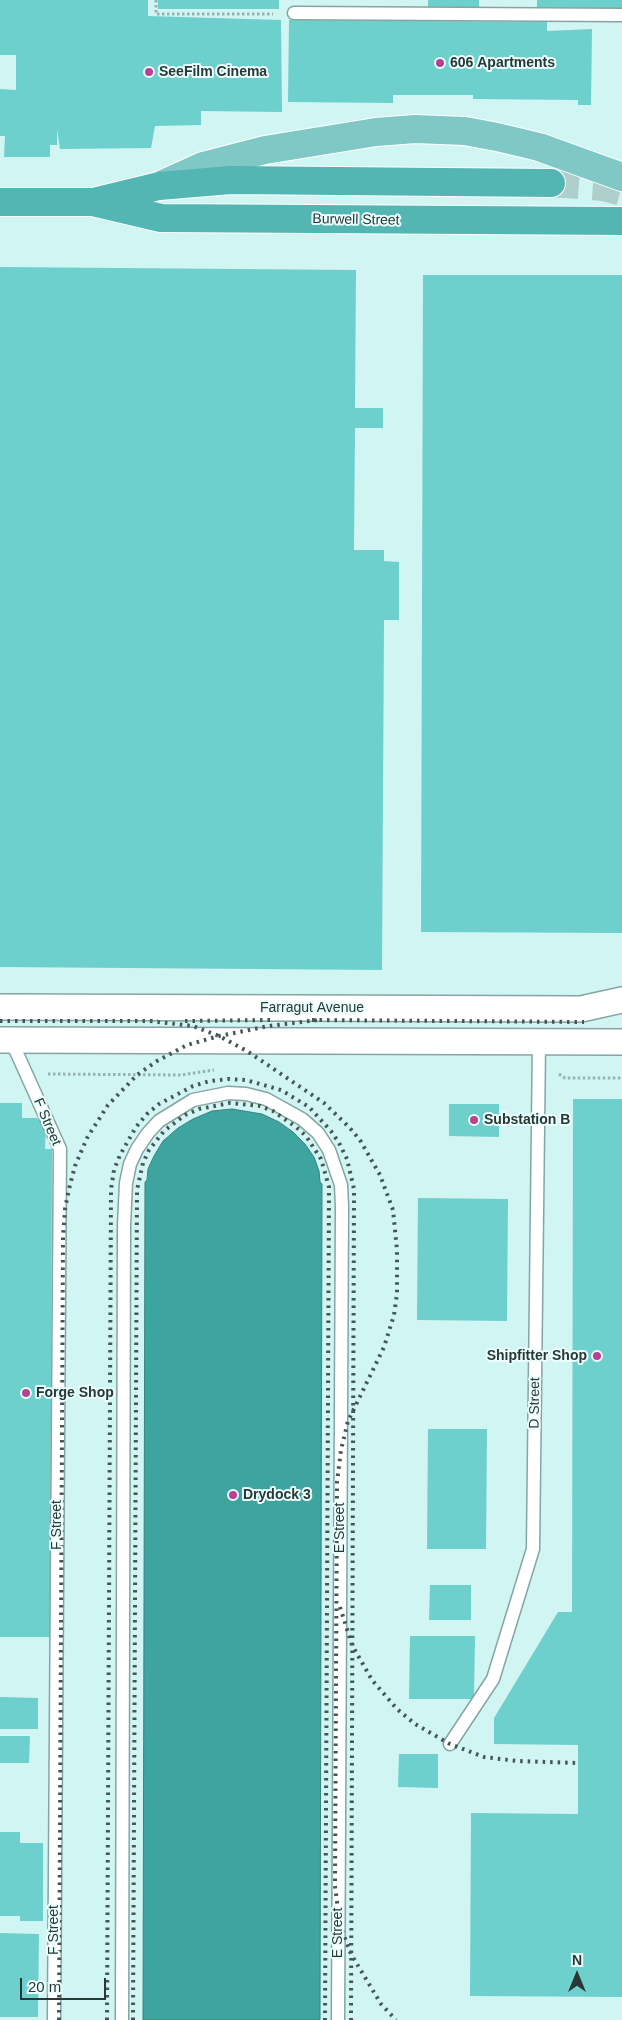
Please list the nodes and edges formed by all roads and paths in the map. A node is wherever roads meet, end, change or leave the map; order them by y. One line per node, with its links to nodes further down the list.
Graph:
1 (156, 0): 2 (path)
2 (294, 13): 3 (lane)
3 (622, 15)
4 (622, 177): 6 (main road, Burwell Street)
5 (551, 183): 6 (highway, Burwell Street)
6 (159, 186): 8 (highway, Burwell Street)
7 (0, 202): 8 (highway, Burwell Street)
8 (93, 202): 9 (highway, Burwell Street)
9 (622, 221)
10 (622, 1000): 11 (street, Farragut Avenue)
11 (0, 1007)
12 (5, 1040): 14 (street); 16 (lane, F Street)
13 (622, 1042): 14 (street)
14 (539, 1053): 17 (path); 18 (lane, D Street)
15 (218, 1070): 16 (path)
16 (26, 1074): 19 (lane, F Street)
17 (622, 1078)
18 (450, 1744)
19 (54, 2020)
20 (121, 2020): 21 (lane, E Street)
21 (338, 2020)

